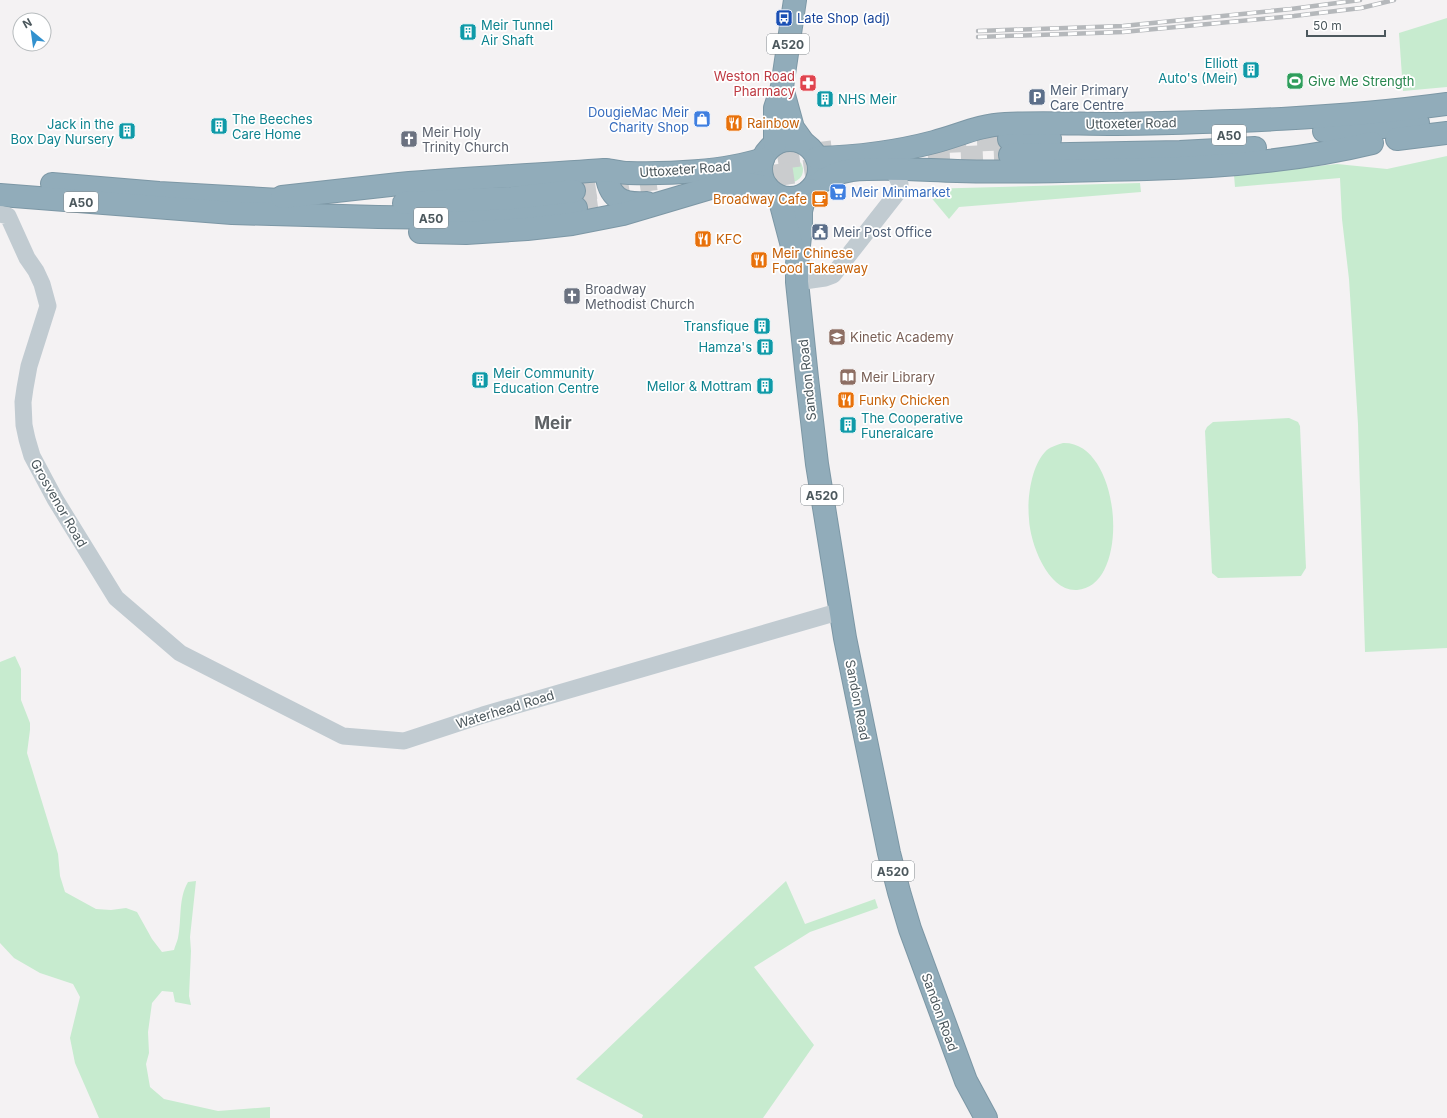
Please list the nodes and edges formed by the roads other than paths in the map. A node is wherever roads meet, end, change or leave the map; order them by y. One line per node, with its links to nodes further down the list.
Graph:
1 (795, 0): 2 (highway, A520)
2 (782, 87): 7 (highway, A520); 8 (highway, A520)
3 (1447, 104): 7 (highway, Uttoxeter Road)
4 (1447, 119): 6 (highway, A50)
5 (1447, 133): 6 (highway, A50)
6 (1372, 143): 9 (highway)
7 (810, 150): 8 (highway, Uttoxeter Road); 12 (highway)
8 (769, 152): 10 (highway, Uttoxeter Road); 13 (highway)
9 (893, 169): 12 (highway); 19 (street)
10 (606, 170): 15 (highway, Uttoxeter Road); 16 (highway)
11 (0, 181): 15 (highway, A50)
12 (812, 188): 13 (highway); 19 (highway, Sandon Road / A520)
13 (773, 192): 16 (highway); 19 (highway, Sandon Road / A520)
14 (0, 194): 18 (highway, A50)
15 (262, 199): 18 (highway, A50)
16 (665, 202): 18 (highway)
17 (0, 214): 21 (street, Grosvenor Road)
18 (286, 215)
19 (797, 273): 20 (highway, Sandon Road / A520)
20 (841, 611): 21 (street, Waterhead Road); 22 (highway, Sandon Road / A520)
21 (180, 653)
22 (986, 1118)

